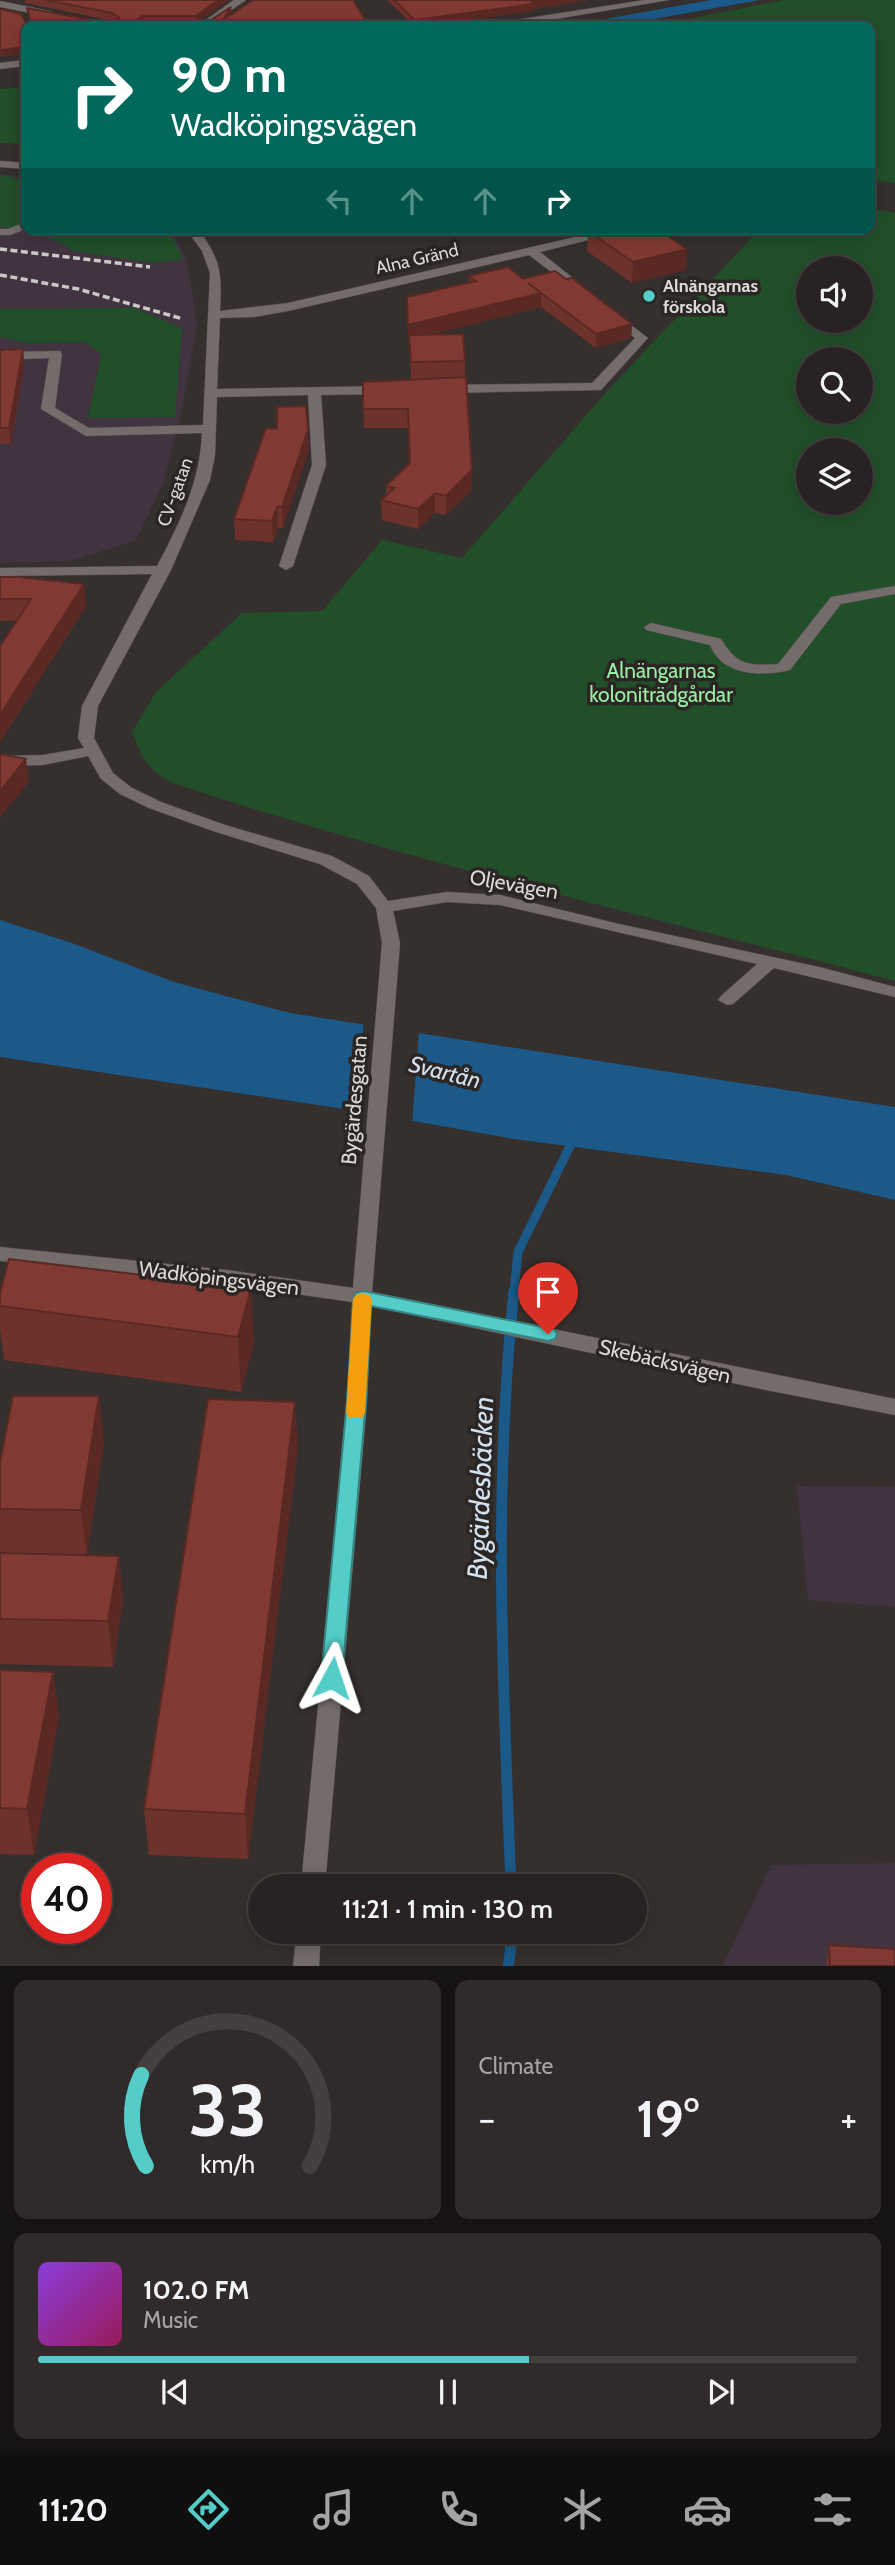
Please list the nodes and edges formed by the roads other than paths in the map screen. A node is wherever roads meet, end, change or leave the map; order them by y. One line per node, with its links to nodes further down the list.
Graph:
1 (241, 0): 5 (street)
2 (664, 0): 6 (street)
3 (0, 4): 4 (street)
4 (62, 16)
5 (210, 21)
6 (528, 21)
7 (21, 64): 8 (street)
8 (0, 66)
9 (0, 164): 10 (street)
10 (21, 166)
11 (21, 227): 12 (street)
12 (0, 232)
13 (197, 235): 16 (street, CV-gatan)
14 (600, 235): 15 (street, Alna Gränd)
15 (531, 251): 16 (street, Alna Gränd); 18 (street)
16 (215, 314): 21 (street, CV-gatan)
17 (0, 356): 22 (street)
18 (429, 389)
19 (402, 390): 20 (street)
20 (314, 391): 21 (street); 23 (street)
21 (211, 393): 22 (street, CV-gatan)
22 (209, 429): 24 (street, CV-gatan)
23 (286, 566)
24 (164, 570): 25 (street); 28 (street, CV-gatan)
25 (0, 572)
26 (895, 590): 27 (street)
27 (652, 627)
28 (91, 751): 29 (street); 30 (street)
29 (0, 761)
30 (384, 907): 31 (street, Oljevägen); 35 (street, Bygärdesgatan)
31 (771, 961): 32 (street, Oljevägen); 33 (street)
32 (895, 992)
33 (727, 1000)
34 (0, 1256): 35 (street, Wadköpingsvägen)
35 (363, 1297): 36 (street, Wadköpingsvägen); 38 (street, Bygärdesgatan)
36 (436, 1313): 37 (street, Skebäcksvägen)
37 (895, 1407)
38 (314, 1874)
39 (308, 1944): 40 (street)
40 (306, 1966)

